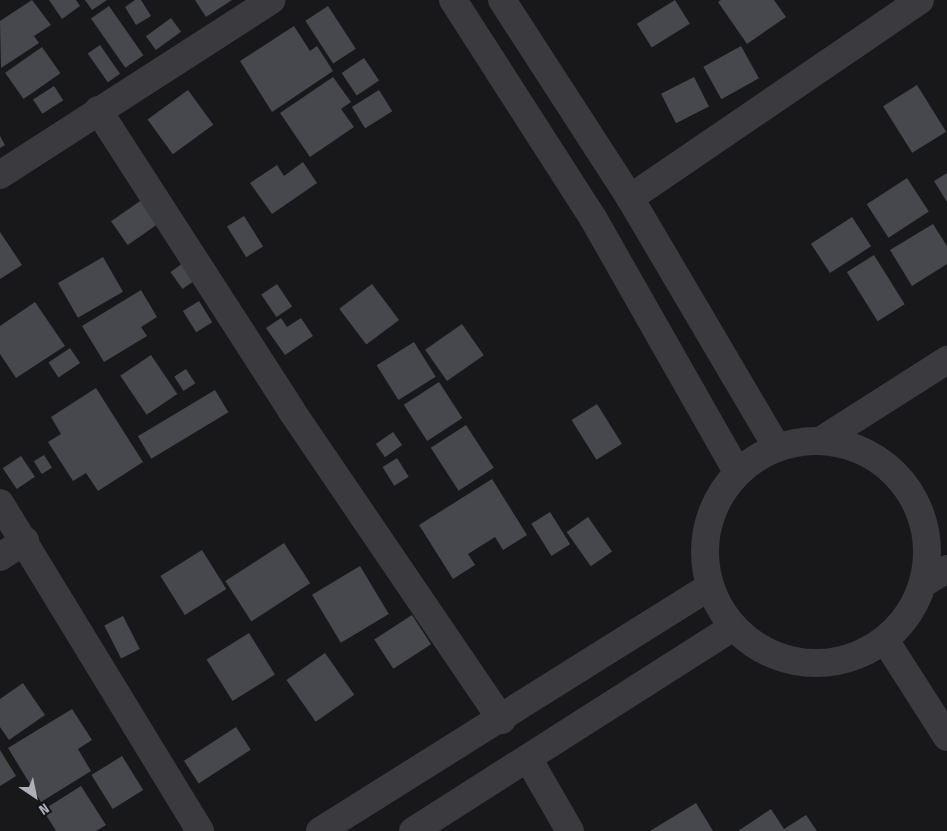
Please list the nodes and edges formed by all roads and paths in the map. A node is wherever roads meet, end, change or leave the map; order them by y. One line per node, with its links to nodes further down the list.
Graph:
1 (272, 0): 5 (street)
2 (453, 0): 11 (street)
3 (502, 0): 7 (street)
4 (920, 0): 7 (street)
5 (98, 110): 6 (street); 20 (street)
6 (0, 175)
7 (630, 198): 10 (street)
8 (947, 360): 9 (street)
9 (820, 441): 10 (street); 16 (street)
10 (777, 448): 11 (street)
11 (738, 473): 17 (street)
12 (0, 503): 13 (street)
13 (25, 541): 14 (street); 23 (street)
14 (0, 558)
15 (947, 568): 16 (street)
16 (924, 583): 19 (street)
17 (709, 588): 18 (street); 20 (street)
18 (732, 628): 19 (street); 22 (street)
19 (885, 640): 21 (street)
20 (502, 720): 24 (street)
21 (947, 737)
22 (529, 760): 25 (street); 26 (street)
23 (200, 831)
24 (320, 831)
25 (413, 831)
26 (570, 831)

